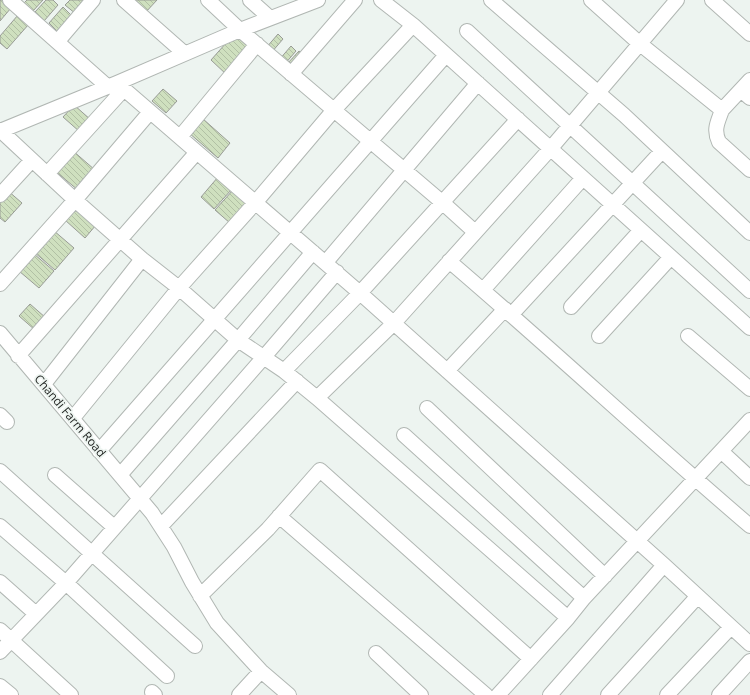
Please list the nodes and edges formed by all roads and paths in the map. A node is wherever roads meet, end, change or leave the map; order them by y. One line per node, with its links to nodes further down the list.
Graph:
1 (10, 0): 18 (street)
2 (93, 0): 18 (street)
3 (124, 0): 21 (street)
4 (208, 0): 15 (street)
5 (250, 0): 13 (street)
6 (318, 0): 13 (street)
7 (355, 0): 23 (street)
8 (381, 0): 14 (street)
9 (491, 0): 27 (street)
10 (591, 0): 19 (street)
11 (677, 0): 19 (street)
12 (712, 0): 17 (street)
13 (270, 18): 15 (street)
14 (413, 25): 22 (street); 29 (street)
15 (240, 30): 20 (street); 21 (street)
16 (467, 31): 32 (street)
17 (750, 34)
18 (58, 41): 25 (street)
19 (639, 43): 27 (street); 28 (street)
20 (257, 44): 23 (street); 34 (street)
21 (184, 53): 25 (street)
22 (446, 55): 24 (street); 35 (street)
23 (291, 74): 29 (street)
24 (478, 83): 31 (street); 40 (street)
25 (117, 86): 30 (street); 33 (street); 42 (street)
26 (747, 89): 28 (street)
27 (598, 93): 32 (street); 37 (street)
28 (722, 110): 41 (street)
29 (334, 111): 35 (street); 47 (street)
30 (150, 112): 34 (street); 46 (street)
31 (518, 119): 36 (street); 48 (street)
32 (569, 126): 36 (street); 44 (street)
33 (0, 131): 39 (street)
34 (180, 137): 38 (street)
35 (369, 142): 40 (street); 51 (street)
36 (550, 148): 43 (street); 52 (street)
37 (662, 151): 44 (street); 53 (street)
38 (197, 152): 47 (street); 54 (street)
39 (32, 160): 42 (street); 45 (street)
40 (403, 170): 48 (street); 59 (street)
41 (750, 170)
42 (47, 174): 46 (street)
43 (583, 178): 49 (street); 63 (street)
44 (632, 184): 49 (street); 64 (street)
45 (0, 195)
46 (75, 200): 54 (street); 61 (street)
47 (255, 203): 51 (street); 62 (street)
48 (443, 203): 52 (street); 65 (street)
49 (613, 205): 50 (street); 67 (street)
50 (641, 230): 56 (street); 66 (street)
51 (290, 232): 55 (street); 68 (street)
52 (475, 232): 58 (street)
53 (750, 233)
54 (120, 239): 57 (street); 75 (street)
55 (313, 252): 59 (street); 74 (street)
56 (671, 257): 70 (street); 72 (street)
57 (142, 259): 62 (street); 80 (street)
58 (449, 261): 63 (street); 69 (street)
59 (326, 262): 60 (street)
60 (337, 272): 65 (street); 76 (street)
61 (0, 284)
62 (179, 288): 68 (street); 84 (street)
63 (483, 290): 67 (street)
64 (750, 291)
65 (360, 293): 69 (street); 77 (street)
66 (571, 307)
67 (508, 312): 78 (street); 93 (street)
68 (214, 319): 74 (street); 87 (street)
69 (394, 323): 78 (street); 82 (street)
70 (750, 328)
71 (0, 334): 75 (street, Chandi Farm Road)
72 (599, 336)
73 (688, 336): 81 (street)
74 (238, 340): 76 (street); 91 (street)
75 (18, 356): 80 (street, Chandi Farm Road)
76 (264, 357): 77 (street); 94 (street)
77 (284, 371): 79 (street)
78 (447, 371): 100 (street)
79 (297, 381): 82 (street); 97 (street)
80 (44, 384): 84 (street, Chandi Farm Road)
81 (750, 389)
82 (318, 398): 110 (street)
83 (427, 408): 103 (street)
84 (73, 418): 87 (street, Chandi Farm Road)
85 (750, 420): 88 (street)
86 (404, 435): 108 (street)
87 (99, 451): 91 (street, Chandi Farm Road)
88 (721, 451): 92 (street); 93 (street)
89 (0, 471): 101 (street)
90 (55, 475): 99 (street)
91 (120, 475): 94 (street, Chandi Farm Road)
92 (750, 478)
93 (694, 479): 98 (street); 100 (street)
94 (140, 498): 97 (street, Chandi Farm Road); 99 (street)
95 (279, 516): 106 (street); 118 (street); 128 (street)
96 (0, 526): 105 (street)
97 (161, 526): 106 (street, Chandi Farm Road)
98 (750, 526)
99 (114, 527): 101 (street)
100 (638, 542): 102 (street); 103 (street)
101 (91, 553): 105 (street); 115 (street)
102 (664, 566): 107 (street); 130 (street)
103 (605, 576): 108 (street)
104 (0, 582): 109 (street)
105 (66, 583): 109 (street); 121 (street)
106 (200, 596): 120 (street, Chandi Farm Road)
107 (697, 597): 111 (street); 131 (street)
108 (584, 598): 110 (street)
109 (36, 614): 113 (street)
110 (568, 618): 118 (street)
111 (731, 627): 114 (street); 132 (street)
112 (0, 630): 113 (street)
113 (11, 640): 116 (street); 124 (street)
114 (750, 644)
115 (195, 646)
116 (0, 652)
117 (376, 652): 127 (street)
118 (531, 659): 129 (street)
119 (750, 661): 133 (street)
120 (261, 672): 125 (street); 126 (street, Chandi Farm Road)
121 (167, 676)
122 (0, 686): 123 (street)
123 (10, 695)
124 (71, 695)
125 (239, 695)
126 (289, 695)
127 (421, 695)
128 (486, 695)
129 (498, 695)
130 (550, 695)
131 (608, 695)
132 (667, 695)
133 (719, 695)

